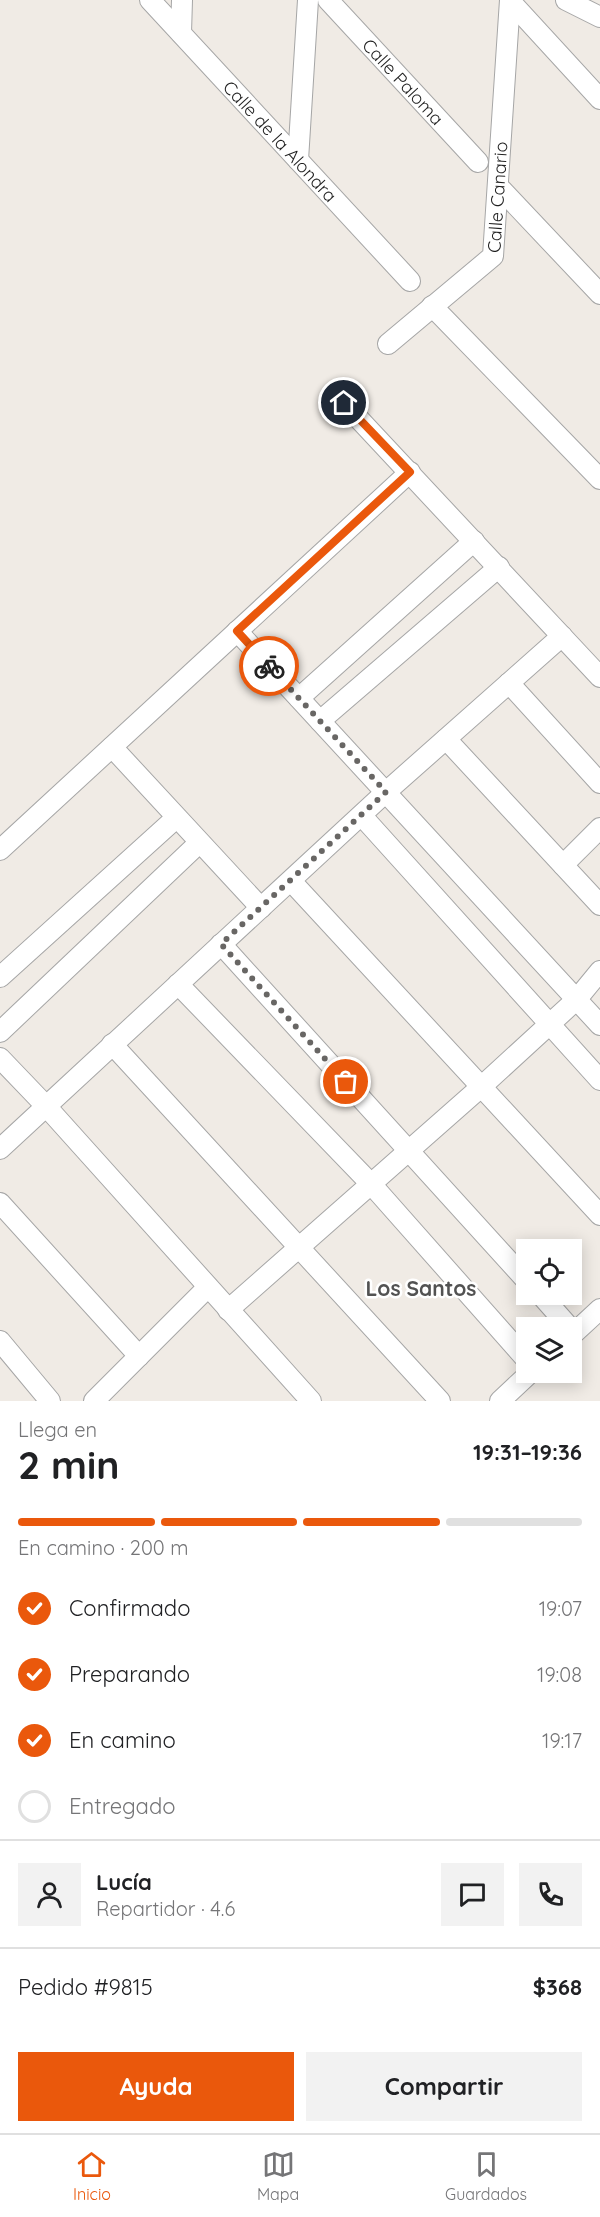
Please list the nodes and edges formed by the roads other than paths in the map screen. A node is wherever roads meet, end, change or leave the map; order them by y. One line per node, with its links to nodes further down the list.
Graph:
1 (150, 0): 8 (street, Calle de la Alondra)
2 (182, 0): 8 (street)
3 (308, 0): 10 (street)
4 (328, 0): 11 (street, Calle Paloma)
5 (566, 0): 7 (street)
6 (510, 1): 9 (street); 12 (street, Calle Canario)
7 (600, 17)
8 (181, 33): 10 (street, Calle de la Alondra)
9 (600, 99)
10 (298, 160): 13 (street, Calle de la Alondra)
11 (478, 162)
12 (498, 186): 14 (street); 15 (street, Calle Canario)
13 (410, 281)
14 (600, 294)
15 (432, 306): 16 (street, Calle Canario); 19 (street)
16 (388, 344)
17 (344, 403): 18 (street)
18 (410, 472): 20 (street); 22 (street)
19 (600, 479)
20 (474, 541): 21 (street); 26 (street)
21 (499, 567): 23 (street); 27 (street)
22 (237, 631): 26 (street); 29 (street)
23 (562, 636): 24 (street); 25 (street)
24 (600, 677)
25 (509, 683): 28 (street); 30 (street)
26 (298, 698): 27 (street)
27 (320, 721): 31 (street)
28 (446, 739): 31 (street); 37 (street)
29 (112, 747): 33 (street); 36 (street)
30 (600, 783)
31 (386, 792): 32 (street); 45 (street)
32 (362, 816): 38 (street); 46 (street)
33 (176, 818): 35 (street); 43 (street)
34 (600, 828): 37 (street)
35 (199, 843): 40 (street); 48 (street)
36 (0, 850)
37 (562, 865): 39 (street)
38 (291, 880): 40 (street); 52 (street)
39 (600, 905)
40 (261, 908): 41 (street)
41 (221, 944): 44 (street); 55 (street)
42 (600, 971): 45 (street)
43 (0, 977)
44 (178, 984): 49 (street); 56 (street)
45 (577, 999): 46 (street); 47 (street)
46 (549, 1024): 51 (street); 52 (street)
47 (600, 1025)
48 (0, 1032)
49 (112, 1044): 53 (street); 59 (street)
50 (0, 1058): 53 (street)
51 (600, 1080)
52 (481, 1087): 55 (street); 58 (street)
53 (45, 1105): 54 (street); 61 (street)
54 (0, 1149)
55 (408, 1151): 56 (street); 60 (street)
56 (372, 1185): 59 (street); 68 (street)
57 (0, 1203): 69 (street)
58 (600, 1215)
59 (297, 1247): 64 (street); 74 (street)
60 (516, 1269)
61 (208, 1287): 64 (street); 69 (street)
62 (550, 1305): 65 (street)
63 (600, 1309): 66 (street)
64 (228, 1310): 73 (street)
65 (560, 1317)
66 (582, 1323)
67 (0, 1341): 71 (street)
68 (516, 1348)
69 (139, 1356): 72 (street)
70 (519, 1383): 75 (street)
71 (50, 1401)
72 (94, 1401)
73 (310, 1401)
74 (440, 1401)
75 (500, 1401)

